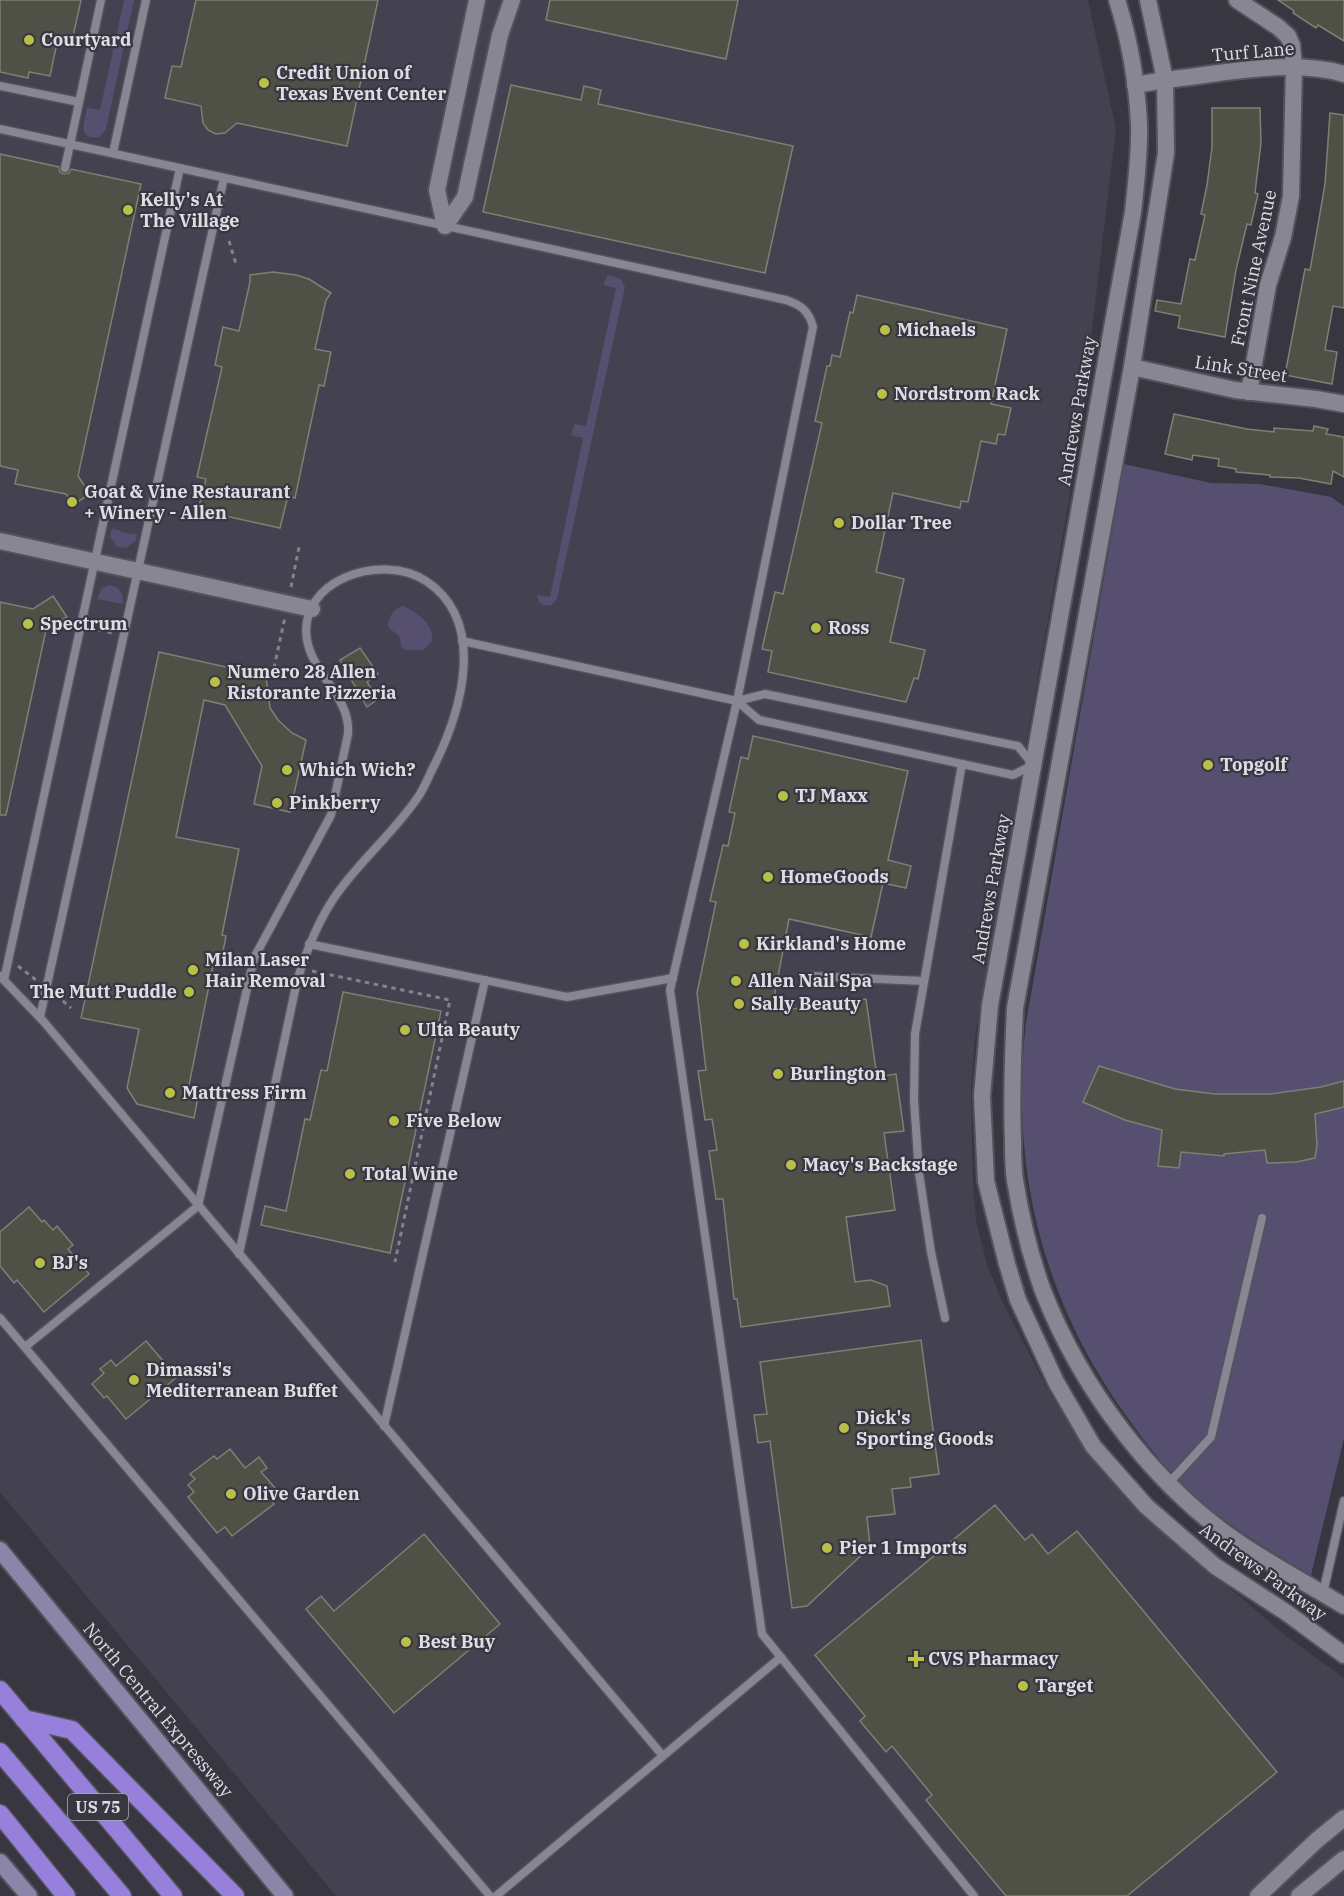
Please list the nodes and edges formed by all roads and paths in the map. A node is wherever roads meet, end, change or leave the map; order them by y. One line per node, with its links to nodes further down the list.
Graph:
1 (101, 0): 13 (lane)
2 (146, 0): 16 (lane)
3 (477, 0): 20 (street)
4 (512, 0): 20 (street)
5 (1117, 0): 11 (street, Andrews Parkway)
6 (1148, 0): 10 (street, Andrews Parkway)
7 (1237, 0): 8 (street, Front Nine Avenue)
8 (1294, 67): 9 (street, Turf Lane); 10 (street, Turf Lane); 24 (street, Front Nine Avenue)
9 (1344, 74)
10 (1165, 80): 11 (street, Turf Lane); 23 (street, Andrews Parkway)
11 (1135, 85): 35 (street, Andrews Parkway)
12 (0, 86): 13 (lane)
13 (79, 102): 15 (lane)
14 (0, 129): 15 (lane)
15 (70, 144): 16 (lane); 17 (lane)
16 (113, 153): 18 (lane)
17 (65, 168)
18 (180, 168): 19 (lane); 27 (lane)
19 (224, 178): 20 (lane); 28 (lane)
20 (444, 226): 33 (lane)
21 (230, 241): 22 (path)
22 (236, 264)
23 (1132, 367): 24 (street, Link Street); 36 (street, Andrews Parkway)
24 (1249, 392): 25 (street, Link Street)
25 (1344, 404)
26 (0, 541): 27 (street)
27 (96, 562): 28 (street); 30 (lane)
28 (138, 571): 29 (street); 31 (lane)
29 (312, 609): 32 (lane); 39 (lane)
30 (81, 627): 31 (path); 42 (lane)
31 (123, 636): 46 (lane)
32 (462, 641): 33 (lane); 37 (lane)
33 (737, 701): 34 (lane); 35 (lane); 43 (lane)
34 (962, 764): 35 (lane); 45 (lane)
35 (1033, 765): 36 (street); 52 (street, Andrews Parkway)
36 (1058, 771): 51 (street, Andrews Parkway)
37 (309, 944): 40 (lane); 44 (lane)
38 (228, 953): 39 (path)
39 (254, 958): 40 (path); 47 (lane)
40 (301, 968): 49 (lane); 50 (path)
41 (810, 976): 45 (lane)
42 (2, 978): 46 (lane)
43 (672, 978): 44 (lane); 63 (lane)
44 (485, 980): 56 (lane)
45 (924, 981): 54 (lane)
46 (40, 1017): 47 (lane)
47 (198, 1206): 49 (lane); 55 (lane)
48 (1262, 1218): 57 (lane)
49 (239, 1254): 56 (lane)
50 (395, 1262)
51 (1044, 1292): 52 (street); 57 (street, Andrews Parkway)
52 (1018, 1300): 62 (street, Andrews Parkway)
53 (0, 1318): 55 (lane)
54 (945, 1318)
55 (25, 1347): 78 (lane)
56 (384, 1426): 67 (lane)
57 (1168, 1484): 60 (street, Andrews Parkway)
58 (1344, 1501): 60 (lane)
59 (0, 1550): 77 (main road, North Central Expressway)
60 (1323, 1593): 61 (street, Andrews Parkway)
61 (1344, 1606)
62 (1344, 1655)
63 (781, 1657): 67 (lane); 80 (lane)
64 (0, 1690): 65 (highway, US 75)
65 (24, 1719): 75 (highway, US 75); 76 (highway)
66 (0, 1752): 74 (highway, US 75)
67 (663, 1756): 79 (lane)
68 (0, 1814): 73 (highway)
69 (1344, 1818): 81 (street)
70 (1344, 1858): 82 (street)
71 (0, 1862): 72 (main road)
72 (29, 1896)
73 (66, 1896)
74 (122, 1896)
75 (173, 1896)
76 (236, 1896)
77 (285, 1896)
78 (490, 1896)
79 (496, 1896)
80 (974, 1896)
81 (1258, 1896)
82 (1299, 1896)

